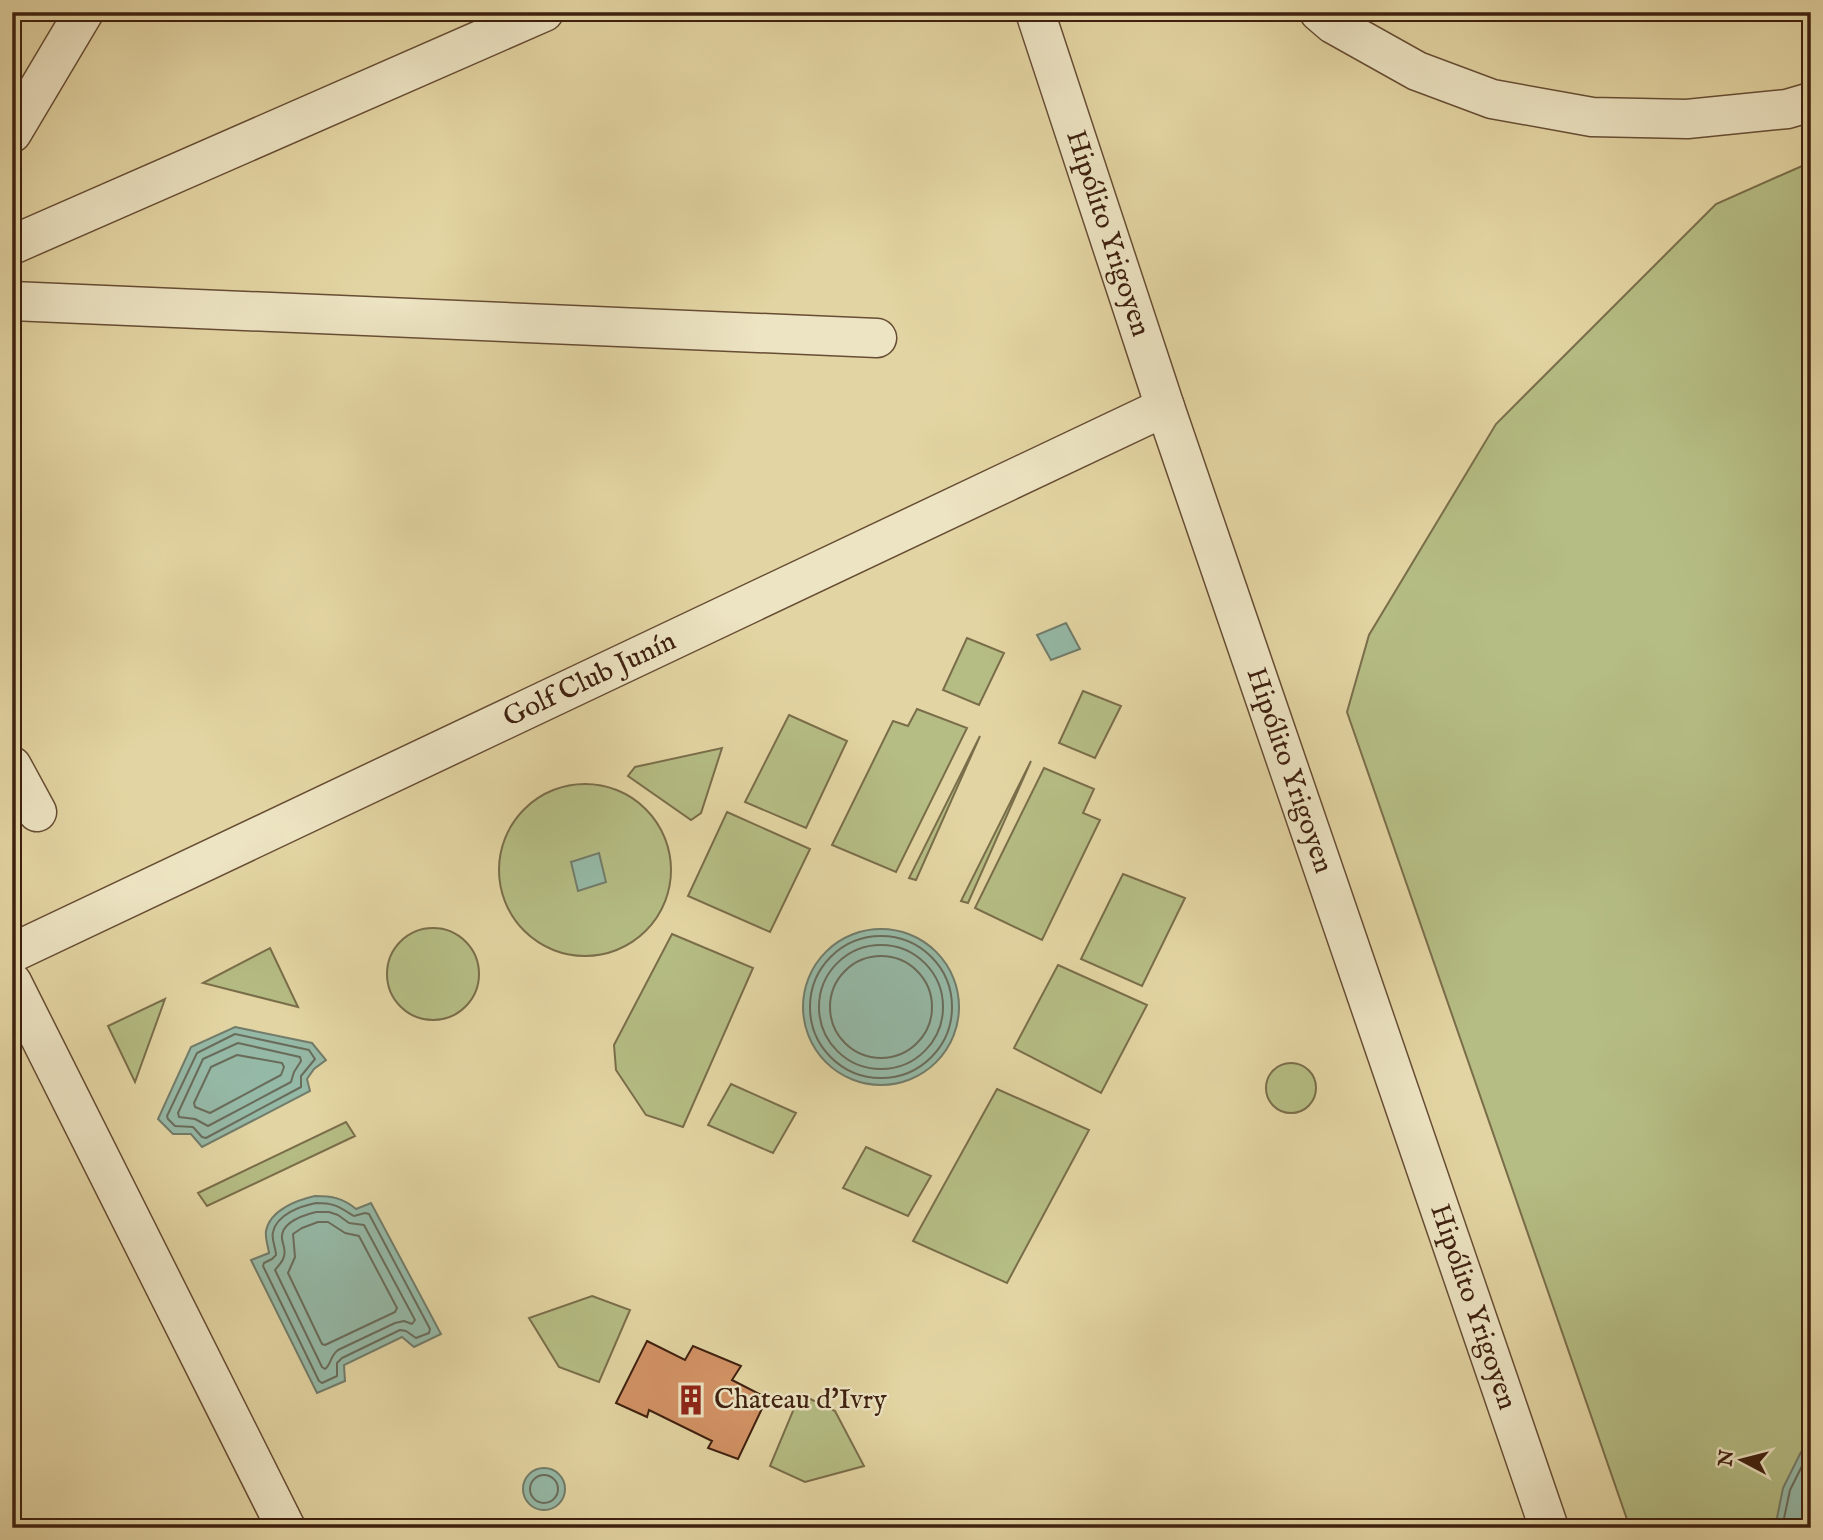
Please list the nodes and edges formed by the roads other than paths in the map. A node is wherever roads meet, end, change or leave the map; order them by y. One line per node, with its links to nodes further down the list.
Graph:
1 (84, 12): 6 (street)
2 (544, 12): 7 (street)
3 (1035, 12): 10 (street, Hipólito Yrigoyen)
4 (1319, 12): 5 (street)
5 (1811, 102)
6 (12, 133)
7 (12, 245)
8 (12, 301): 9 (street)
9 (877, 338)
10 (1165, 407): 13 (street, Golf Club Junín); 16 (street, Hipólito Yrigoyen)
11 (12, 766): 12 (street)
12 (37, 813)
13 (12, 954)
14 (12, 982): 15 (street)
15 (286, 1528)
16 (1549, 1528)

